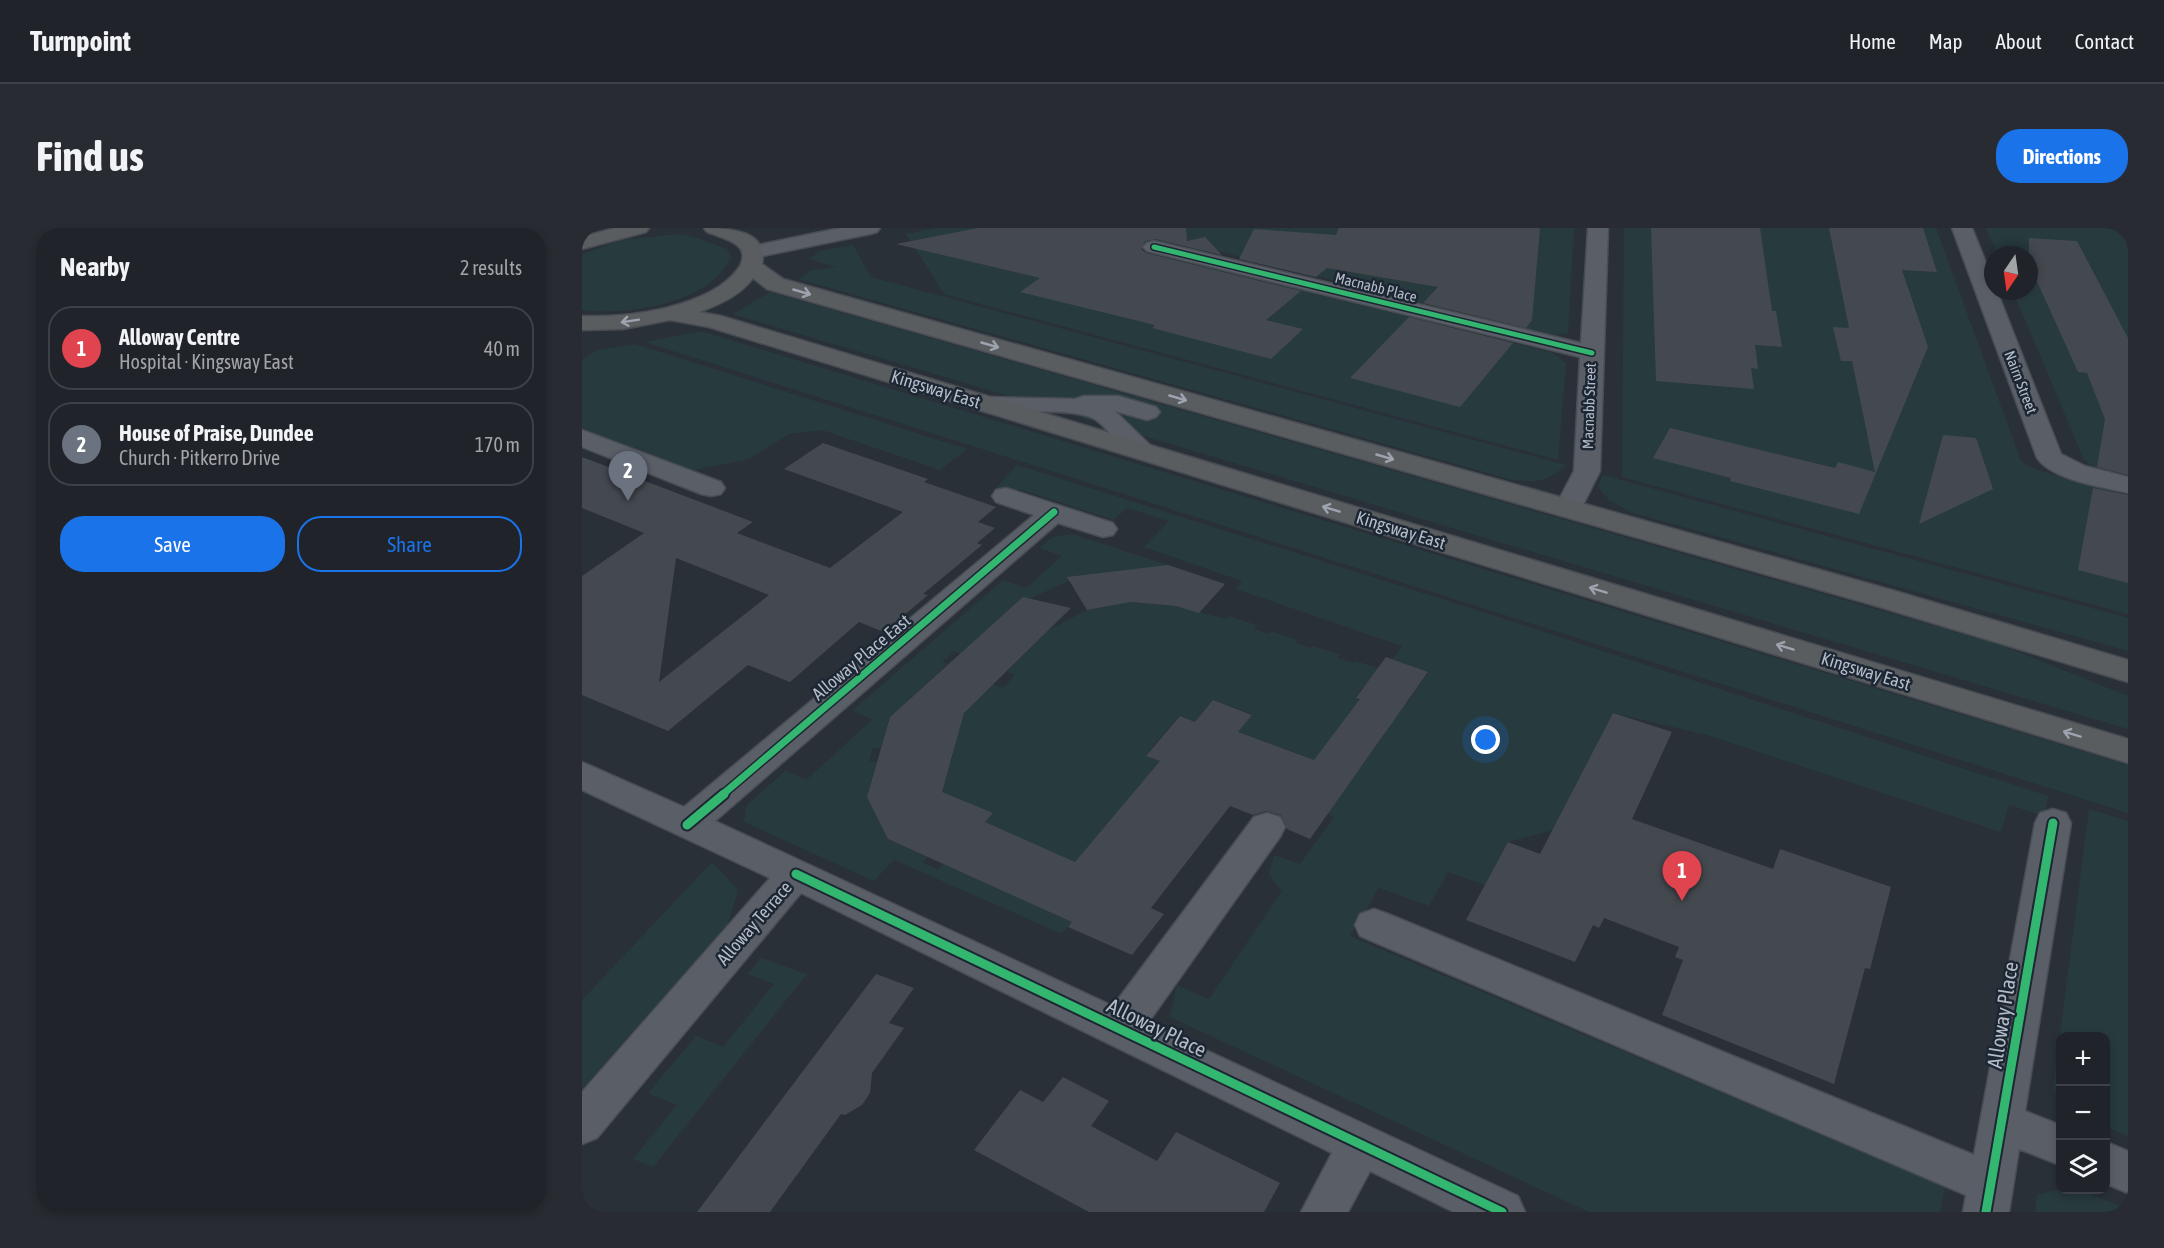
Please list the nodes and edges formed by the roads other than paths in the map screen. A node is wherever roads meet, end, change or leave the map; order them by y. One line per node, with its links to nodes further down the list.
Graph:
1 (639, 228): 6 (highway)
2 (714, 228): 8 (highway)
3 (870, 228): 8 (street)
4 (1598, 228): 11 (street, Macnabb Street)
5 (1962, 228): 17 (street, Nairn Street)
6 (587, 238)
7 (1154, 247): 11 (street, Macnabb Place)
8 (752, 259): 9 (highway, Kingsway East); 20 (highway, one-way to 20)
9 (672, 314): 10 (highway, Kingsway East, one-way to 10); 12 (highway, Kingsway East)
10 (585, 327)
11 (1592, 353): 20 (street, Macnabb Street)
12 (988, 405): 13 (street); 16 (highway, Kingsway East)
13 (1070, 405): 14 (street); 16 (street)
14 (1147, 412)
15 (582, 438): 18 (street)
16 (1141, 452): 24 (highway, Kingsway East, one-way to 16)
17 (2128, 485)
18 (711, 488)
19 (1006, 496): 21 (street)
20 (1568, 509): 23 (highway)
21 (1054, 512): 22 (street); 27 (street, Alloway Place East)
22 (1103, 529)
23 (2128, 671)
24 (2128, 751)
25 (582, 775): 27 (street, Alloway Terrace)
26 (2053, 823): 32 (street, Alloway Place)
27 (687, 825): 29 (street, Alloway Terrace)
28 (1267, 827): 31 (street)
29 (796, 874): 31 (street, Alloway Place); 33 (street, Alloway Terrace)
30 (1374, 925): 38 (street)
31 (1120, 1029): 35 (street, Alloway Place)
32 (2003, 1122): 34 (street); 38 (street, Alloway Place)
33 (582, 1124)
34 (2056, 1143)
35 (1360, 1144): 39 (street); 40 (street, Alloway Place)
36 (2110, 1165): 37 (street)
37 (2128, 1172)
38 (1989, 1198)
39 (1324, 1212)
40 (1502, 1212)

